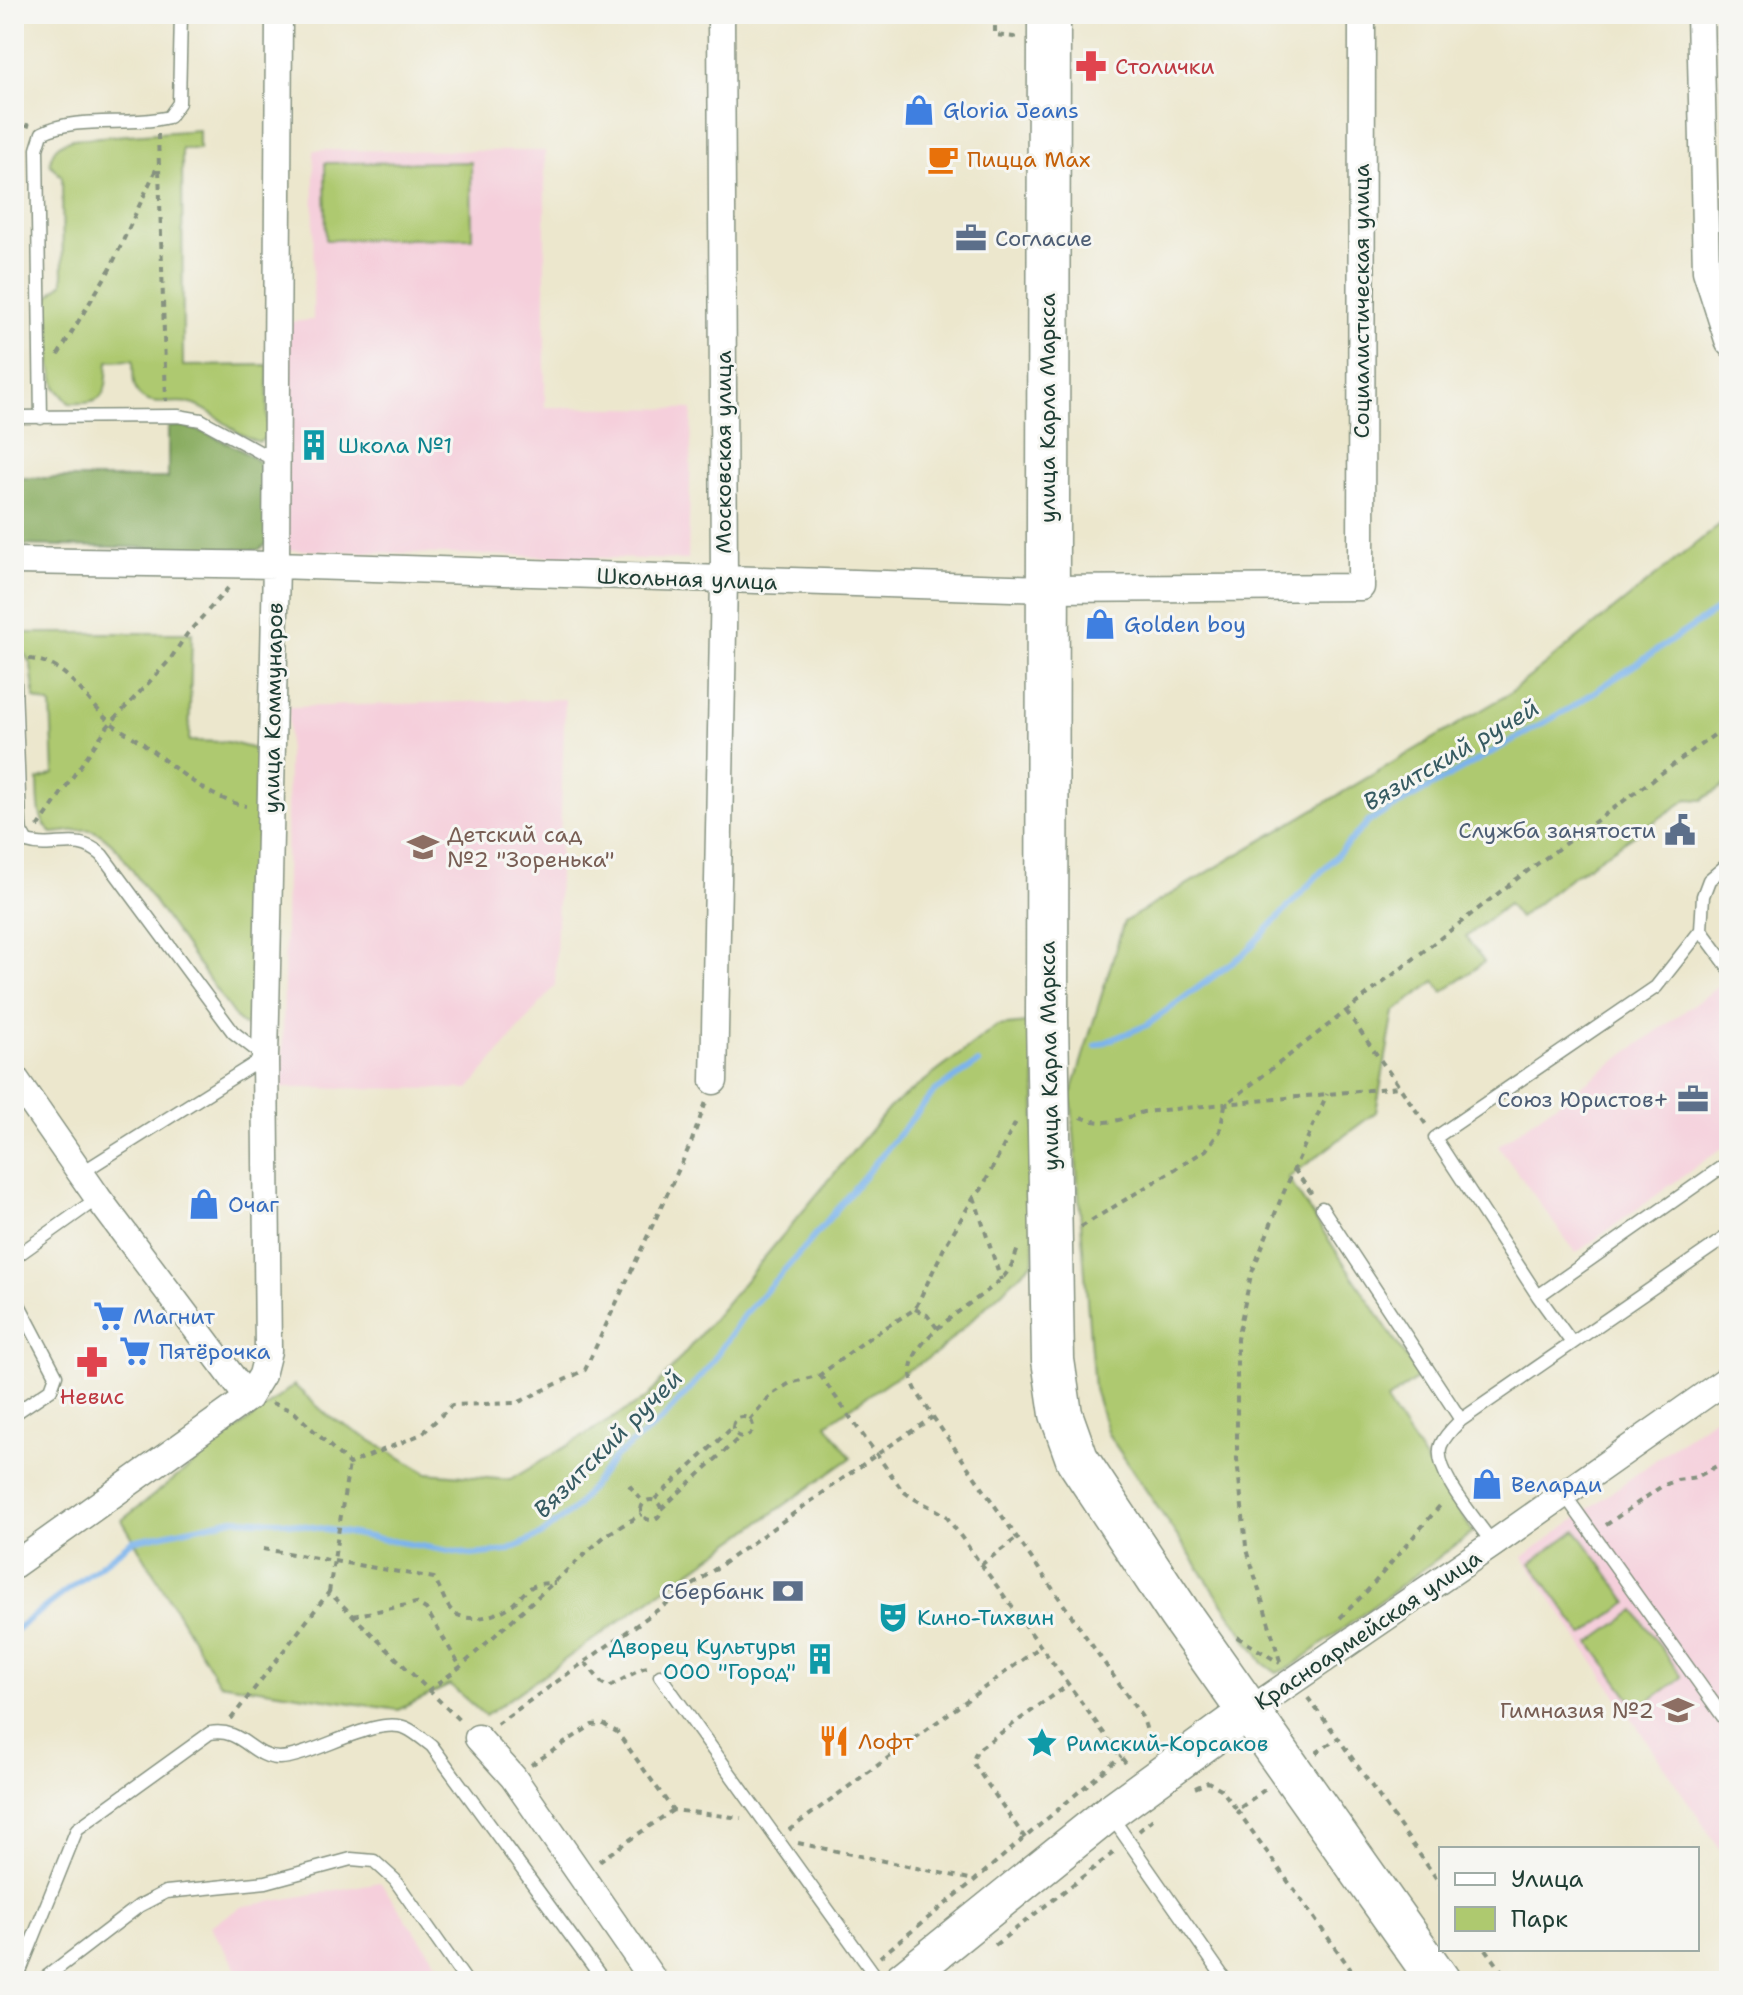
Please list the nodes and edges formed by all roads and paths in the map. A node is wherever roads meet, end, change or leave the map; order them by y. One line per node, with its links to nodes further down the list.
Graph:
1 (181, 14): 7 (lane)
2 (279, 14): 14 (street, улица Коммунаров)
3 (721, 14): 18 (street, Московская улица)
4 (1049, 14): 20 (main road, улица Карла Маркса)
5 (1362, 14): 19 (street, Социалистическая улица)
6 (1700, 14): 9 (street)
7 (158, 120): 8 (path); 10 (lane)
8 (159, 164): 10 (path); 11 (path)
9 (1729, 343)
10 (41, 385): 13 (lane)
11 (166, 416): 13 (lane); 14 (lane)
12 (14, 417): 13 (lane)
13 (41, 418)
14 (276, 462): 17 (street, улица Коммунаров)
15 (14, 561): 16 (street, Школьная улица)
16 (249, 565): 17 (street, Школьная улица); 22 (path)
17 (276, 565): 18 (street, Школьная улица); 31 (street, улица Коммунаров)
18 (724, 580): 20 (street, Школьная улица); 33 (street, Московская улица)
19 (1361, 587): 20 (street, Школьная улица)
20 (1046, 589): 35 (main road, улица Карла Маркса)
21 (14, 657): 22 (path); 25 (lane)
22 (111, 723): 24 (path); 25 (path)
23 (1729, 724): 30 (path)
24 (249, 806)
25 (27, 842): 27 (path); 31 (lane)
26 (1729, 863): 28 (lane)
27 (14, 864)
28 (1701, 930): 29 (lane); 39 (lane)
29 (1729, 968)
30 (1346, 1011): 34 (path); 37 (path)
31 (265, 1057): 42 (lane); 58 (street, улица Коммунаров)
32 (14, 1077): 42 (street)
33 (714, 1081): 67 (path)
34 (1399, 1087): 36 (path); 39 (path)
35 (1059, 1094): 37 (path); 93 (main road, улица Карла Маркса)
36 (1327, 1094): 37 (path); 41 (path)
37 (1225, 1105): 46 (path)
38 (1020, 1114): 43 (path)
39 (1435, 1138): 52 (lane)
40 (1729, 1162): 52 (lane)
41 (1294, 1169): 45 (path); 89 (path)
42 (81, 1173): 44 (street)
43 (974, 1197): 50 (path); 53 (path)
44 (98, 1198): 49 (lane); 58 (street)
45 (1322, 1208): 62 (lane)
46 (1073, 1233)
47 (1729, 1235): 55 (lane)
48 (1020, 1244): 50 (path)
49 (14, 1263)
50 (1001, 1280): 54 (path)
51 (14, 1295): 59 (lane)
52 (1538, 1296): 55 (lane)
53 (915, 1309): 54 (path); 56 (path)
54 (938, 1328): 60 (path)
55 (1572, 1343): 62 (lane)
56 (820, 1375): 61 (path); 65 (path)
57 (1729, 1378): 70 (street, Красноармейская улица)
58 (248, 1398): 67 (path); 79 (street)
59 (14, 1414)
60 (933, 1417): 65 (path); 76 (path)
61 (750, 1420): 63 (path); 64 (path)
62 (1461, 1420): 69 (lane)
63 (733, 1427): 64 (path); 71 (path)
64 (740, 1437): 73 (path)
65 (876, 1455): 80 (path); 87 (path)
66 (1729, 1459): 75 (path)
67 (349, 1464): 82 (path, bridge)
68 (629, 1485): 72 (path)
69 (1454, 1488): 77 (lane); 84 (path)
70 (1564, 1494): 75 (lane); 77 (street, Красноармейская улица)
71 (655, 1499): 72 (path); 73 (path)
72 (643, 1503): 74 (path)
73 (661, 1509): 74 (path)
74 (642, 1514): 81 (path)
75 (1592, 1534): 94 (lane)
76 (1017, 1538): 80 (path); 99 (path)
77 (1493, 1544): 89 (street, Красноармейская улица)
78 (263, 1549): 81 (path)
79 (14, 1565)
80 (981, 1565): 86 (path)
81 (555, 1583): 88 (path)
82 (329, 1592): 83 (path); 95 (path)
83 (353, 1616): 88 (path); 92 (path)
84 (1339, 1619)
85 (1230, 1627): 89 (path)
86 (1040, 1647): 91 (path); 107 (path)
87 (585, 1662): 90 (path); 96 (path)
88 (460, 1667): 92 (path)
89 (1288, 1671): 93 (street, Красноармейская улица); 97 (path)
90 (660, 1676): 105 (lane)
91 (1068, 1685): 98 (path); 108 (path)
92 (428, 1691): 96 (path)
93 (1249, 1711): 106 (street, Красноармейская улица); 125 (main road, улица Карла Маркса)
94 (1729, 1725)
95 (222, 1731): 115 (lane); 118 (lane)
96 (478, 1738): 101 (street)
97 (1338, 1738)
98 (1121, 1756): 100 (path); 108 (path)
99 (1138, 1761)
100 (1132, 1772)
101 (513, 1777): 102 (path); 109 (street)
102 (673, 1810): 105 (path); 109 (path)
103 (1237, 1810): 124 (path)
104 (1160, 1813): 106 (path)
105 (763, 1821): 107 (lane)
106 (1119, 1827): 111 (street, Красноармейская улица); 113 (path); 123 (lane)
107 (777, 1838): 110 (path); 114 (lane)
108 (1025, 1838): 110 (path)
109 (580, 1874): 119 (street)
110 (975, 1880): 111 (path); 114 (path)
111 (1015, 1889): 122 (street, Красноармейская улица)
112 (1487, 1951): 126 (path)
113 (984, 1953)
114 (868, 1966): 120 (path); 121 (lane)
115 (16, 1981)
116 (41, 1981): 117 (lane)
117 (466, 1981)
118 (604, 1981)
119 (654, 1981)
120 (847, 1981)
121 (879, 1981)
122 (901, 1981)
123 (1226, 1981)
124 (1359, 1981)
125 (1439, 1981)
126 (1509, 1981)

